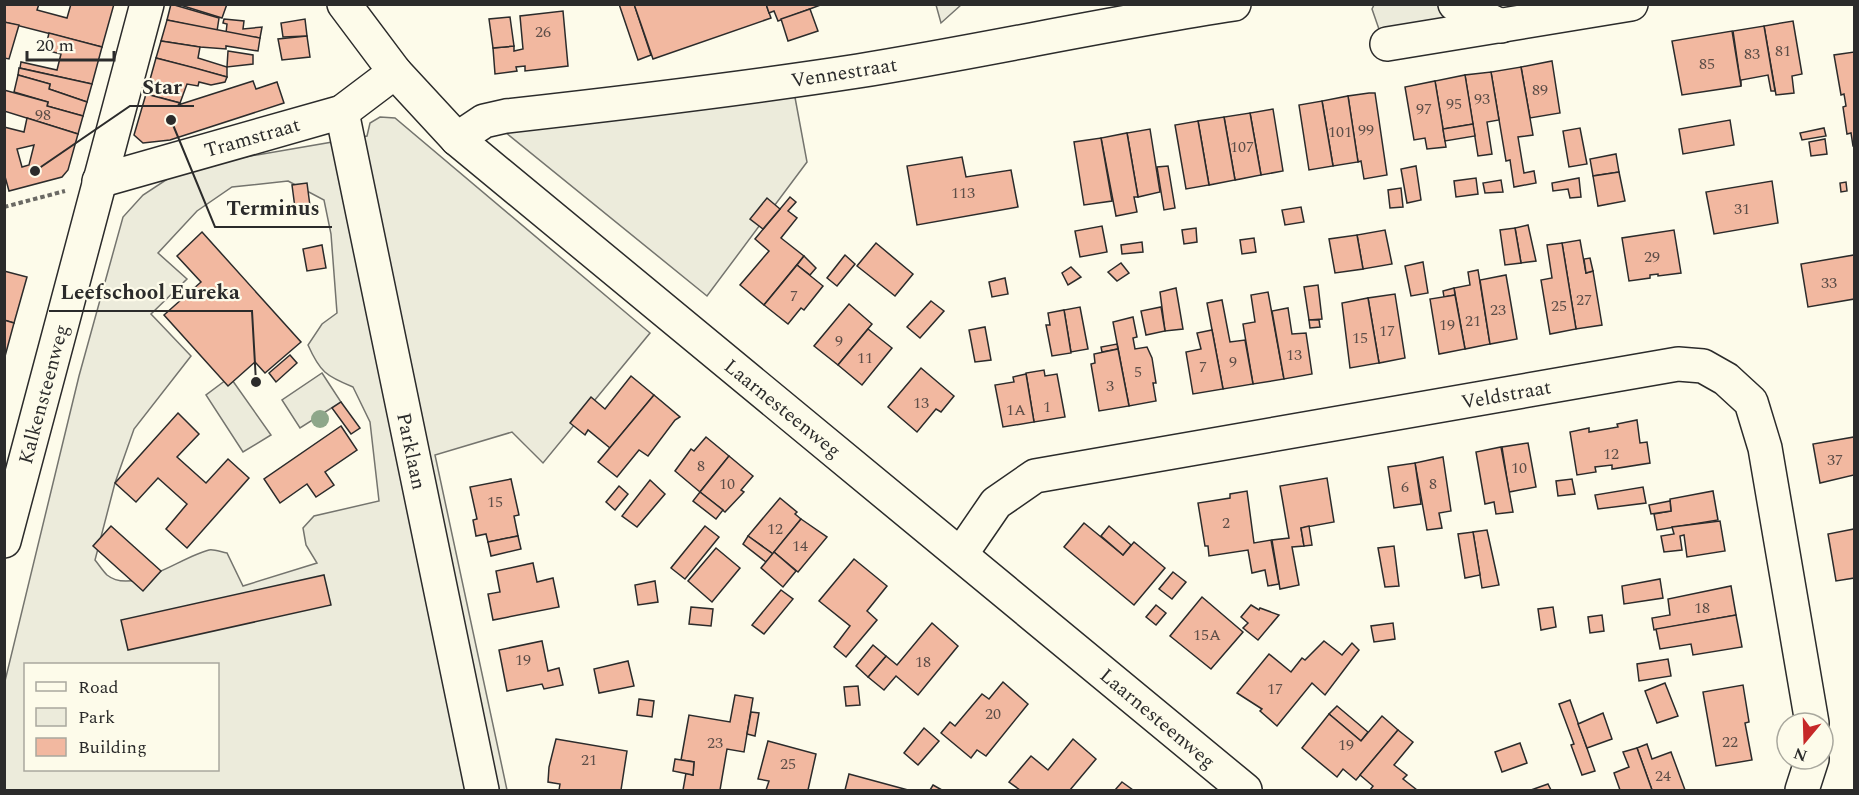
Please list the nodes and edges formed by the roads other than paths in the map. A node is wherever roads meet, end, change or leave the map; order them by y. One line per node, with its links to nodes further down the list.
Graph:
1 (147, 4): 12 (street, Kalkensteenweg)
2 (344, 4): 9 (street, Laarnesteenweg)
3 (1234, 4): 11 (street, Vennestraat)
4 (1455, 4): 7 (street)
5 (1631, 4): 6 (street)
6 (1592, 8): 7 (street)
7 (1501, 26): 8 (street)
8 (1387, 44)
9 (395, 72): 10 (street, Tramstraat); 11 (street, Laarnesteenweg)
10 (342, 111): 12 (street, Tramstraat); 17 (street, Parklaan)
11 (457, 140): 14 (street, Laarnesteenweg)
12 (99, 181): 13 (street, Kalkensteenweg)
13 (4, 541)
14 (961, 555): 15 (street, Veldstraat); 18 (street, Laarnesteenweg)
15 (1810, 711)
16 (1808, 771): 19 (street)
17 (482, 790)
18 (1245, 790)
19 (1802, 790)

